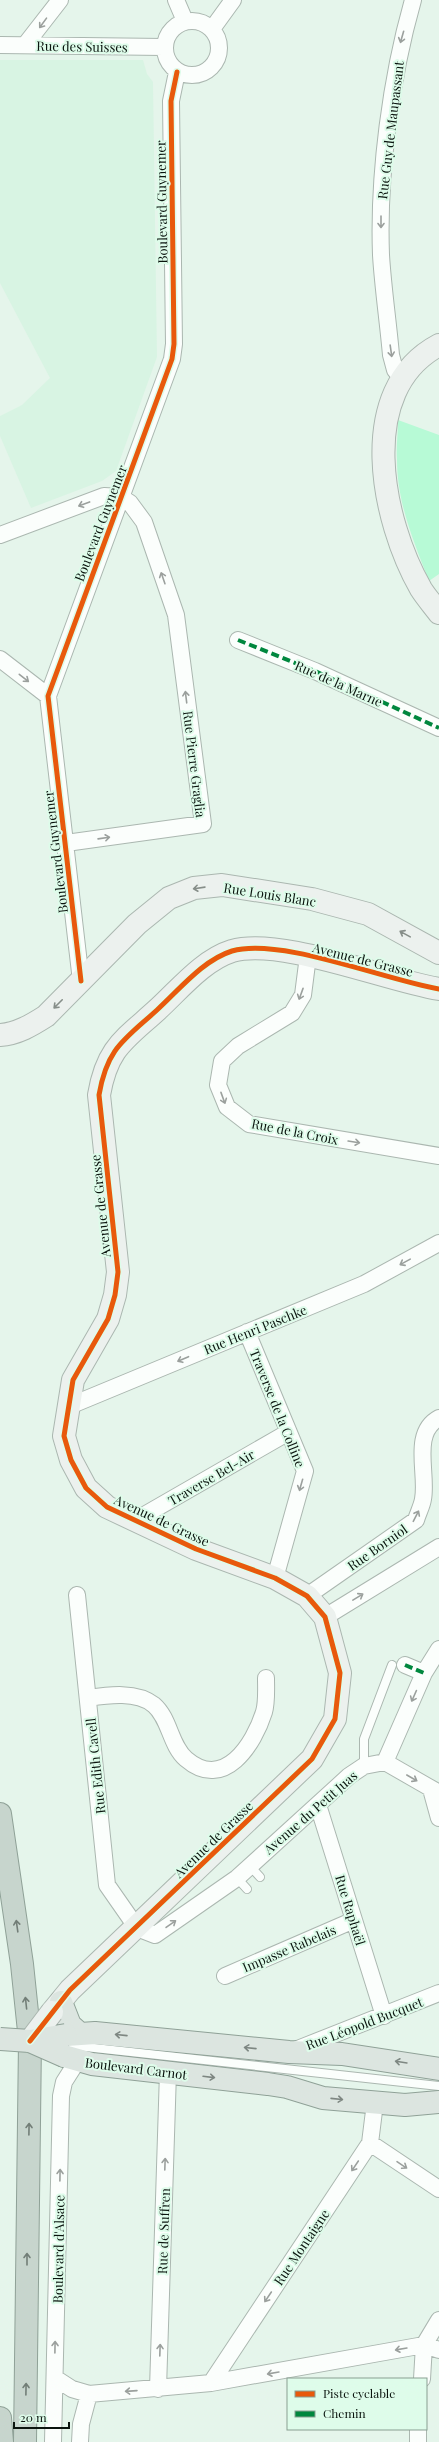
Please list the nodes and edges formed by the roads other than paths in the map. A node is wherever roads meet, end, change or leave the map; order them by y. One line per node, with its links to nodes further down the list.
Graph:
1 (60, 0): 8 (street, one-way to 8)
2 (176, 0): 5 (street)
3 (233, 0): 6 (street)
4 (413, 0): 12 (street, Rue Guy de Maupassant, one-way to 12)
5 (185, 21): 6 (street); 9 (street)
6 (212, 29): 10 (street)
7 (0, 45): 8 (street, Rue des Suisses)
8 (25, 45): 9 (street, Rue des Suisses)
9 (164, 47): 10 (street)
10 (178, 72): 13 (street, Boulevard Guynemer)
11 (439, 345): 12 (street)
12 (402, 378): 15 (street)
13 (121, 497): 14 (street, one-way to 14); 18 (street, Boulevard Guynemer); 20 (street, Rue Pierre Graglia, one-way to 13)
14 (0, 535)
15 (439, 613)
16 (238, 640): 19 (street, Rue de la Marne)
17 (0, 659): 18 (street, one-way to 18)
18 (48, 696): 20 (street, Boulevard Guynemer)
19 (439, 728)
20 (66, 843): 23 (street, Boulevard Guynemer)
21 (439, 953): 23 (street, Rue Louis Blanc, one-way to 23)
22 (308, 956): 24 (street, Avenue de Grasse); 26 (street, Rue de la Croix, one-way to 26); 29 (street, Avenue de Grasse)
23 (81, 981): 25 (street, Rue Louis Blanc, one-way to 25)
24 (439, 989)
25 (0, 1035)
26 (439, 1156)
27 (439, 1243): 28 (street, Rue Henri Paschke, one-way to 28)
28 (248, 1332): 29 (street, Rue Henri Paschke, one-way to 29); 31 (street, Traverse de la Colline)
29 (67, 1407): 32 (street, Avenue de Grasse)
30 (439, 1418): 36 (street, Rue Borniol, one-way to 30)
31 (287, 1433): 32 (street, Traverse Bel-Air); 34 (street, Traverse de la Colline, one-way to 34)
32 (134, 1521): 34 (street, Avenue de Grasse)
33 (439, 1547): 37 (street, one-way to 33)
34 (275, 1578): 36 (street, Avenue de Grasse)
35 (77, 1595): 42 (street, Rue Edith Cavell)
36 (307, 1596): 37 (street, Avenue de Grasse)
37 (325, 1617): 50 (street, Avenue de Grasse)
38 (439, 1649): 40 (street)
39 (398, 1665): 40 (street); 44 (lane)
40 (424, 1673): 43 (street, one-way to 43)
41 (266, 1678): 42 (street)
42 (89, 1698): 50 (street, Rue Edith Cavell)
43 (385, 1762): 44 (street, Avenue du Petit Juas); 45 (street, one-way to 45)
44 (364, 1766): 46 (street, Avenue du Petit Juas)
45 (435, 1791): 48 (street)
46 (318, 1805): 49 (street, Rue Raphaël); 50 (street, Avenue du Petit Juas, one-way to 46)
47 (0, 1814): 56 (highway, one-way to 47)
48 (439, 1818)
49 (354, 1920): 51 (street, Impasse Rabelais); 54 (street, Rue Raphaël)
50 (137, 1928): 53 (street, Avenue de Grasse)
51 (225, 1976)
52 (439, 1993): 54 (street, Rue Léopold Bucquet)
53 (57, 2007): 56 (street, Avenue de Grasse, bridge); 57 (main road)
54 (384, 2016): 58 (street, Rue Léopold Bucquet)
55 (0, 2039): 56 (main road, Boulevard Carnot, bridge)
56 (30, 2041): 57 (main road, Boulevard Carnot, bridge); 76 (highway, one-way to 56)
57 (70, 2046): 58 (main road, Boulevard Carnot, one-way to 57); 59 (lane); 59 (main road, Boulevard Carnot); 68 (street, Boulevard d'Alsace, one-way to 57)
58 (289, 2052): 60 (main road, Boulevard Carnot, one-way to 58)
59 (174, 2065): 61 (lane); 63 (main road, Boulevard Carnot, one-way to 63); 71 (street, Rue de Suffren, one-way to 59)
60 (439, 2069)
61 (439, 2086)
62 (439, 2102): 63 (main road, Boulevard Carnot)
63 (375, 2103): 64 (street, Rue Montaigne)
64 (370, 2143): 65 (street, one-way to 65); 70 (street, Rue Montaigne, one-way to 70)
65 (439, 2189)
66 (439, 2320): 67 (street)
67 (432, 2348): 69 (street); 70 (street, one-way to 70)
68 (55, 2378): 72 (street); 77 (street, Boulevard d'Alsace)
69 (422, 2378)
70 (211, 2383): 71 (street)
71 (158, 2389): 72 (street, one-way to 72)
72 (89, 2394): 78 (street)
73 (0, 2418): 75 (highway)
74 (418, 2430): 79 (street)
75 (2, 2442)
76 (25, 2442)
77 (53, 2442)
78 (80, 2442)
79 (418, 2442)

